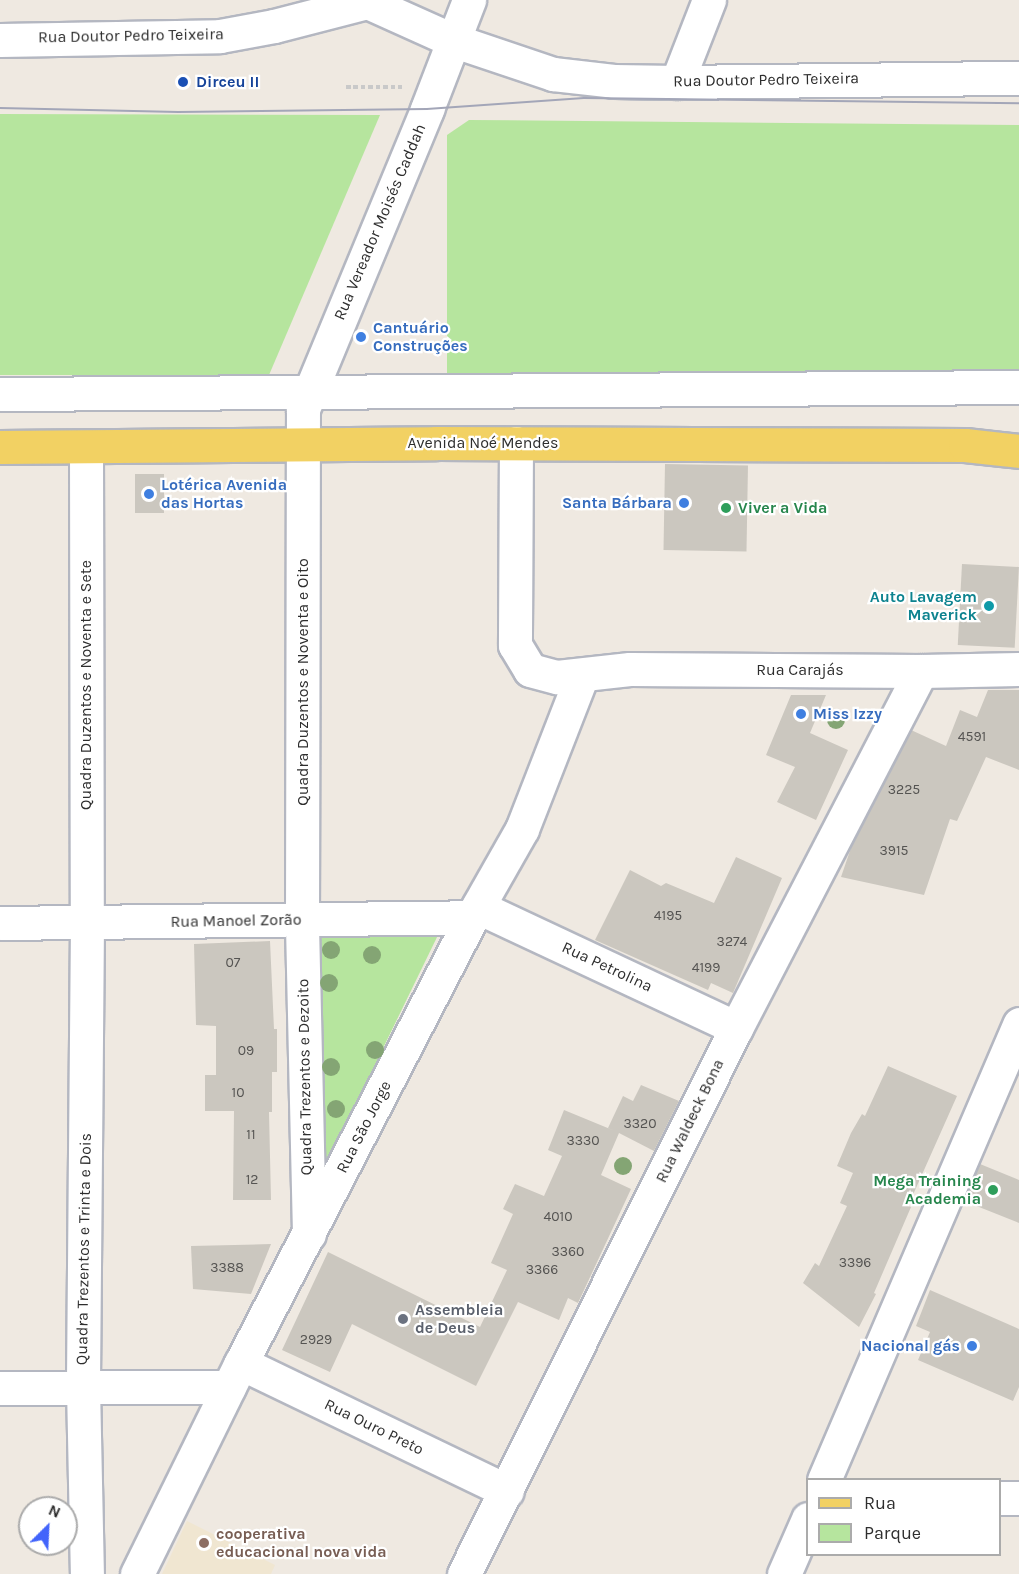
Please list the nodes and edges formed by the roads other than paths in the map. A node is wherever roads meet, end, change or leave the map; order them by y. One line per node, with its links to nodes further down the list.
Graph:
1 (469, 0): 5 (street, Rua Vereador Moisés Caddah)
2 (709, 0): 7 (street)
3 (365, 1): 4 (street, Rua Doutor Pedro Teixeira); 5 (street, Rua Doutor Pedro Teixeira)
4 (0, 40)
5 (452, 40): 7 (street, Rua Doutor Pedro Teixeira); 9 (street, Rua Vereador Moisés Caddah)
6 (1019, 78): 7 (street, Rua Doutor Pedro Teixeira)
7 (677, 82)
8 (1019, 387): 9 (street)
9 (309, 393): 10 (street); 13 (street, Rua Vereador Moisés Caddah)
10 (0, 394)
11 (1019, 432): 14 (main road, Avenida Noé Mendes)
12 (516, 443): 13 (main road, Avenida Noé Mendes); 14 (main road, Avenida Noé Mendes); 20 (street, Rua Carajás)
13 (303, 445): 16 (main road, Avenida Noé Mendes); 22 (street, Quadra Duzentos e Noventa e Oito)
14 (965, 445): 17 (main road, Avenida Noé Mendes)
15 (0, 447): 16 (main road, Avenida Noé Mendes)
16 (86, 448): 24 (street, Quadra Duzentos e Noventa e Sete)
17 (1019, 451)
18 (1019, 669): 19 (street, Rua Carajás)
19 (921, 671): 20 (street, Rua Carajás); 26 (street, Rua Waldeck Bona)
20 (582, 675): 21 (street, Rua São Jorge)
21 (475, 912): 22 (street, Rua Manoel Zorão); 26 (street, Rua Petrolina); 27 (street, Rua São Jorge)
22 (302, 920): 24 (street, Rua Manoel Zorão); 27 (street, Quadra Trezentos e Dezoito)
23 (0, 923): 24 (street, Rua Manoel Zorão)
24 (87, 923): 29 (street, Quadra Trezentos e Trinta e Dois)
25 (1019, 1024): 31 (street)
26 (736, 1028): 32 (street, Rua Waldeck Bona)
27 (309, 1234): 28 (street, Rua São Jorge)
28 (235, 1375): 29 (street); 32 (street, Rua Ouro Preto); 37 (street, Rua São Jorge)
29 (83, 1387): 30 (street); 36 (street, Quadra Trezentos e Trinta e Dois)
30 (0, 1388)
31 (824, 1478)
32 (507, 1491): 38 (street, Rua Waldeck Bona)
33 (1001, 1498): 34 (street)
34 (1019, 1498)
35 (806, 1521): 39 (street)
36 (87, 1574)
37 (137, 1574)
38 (464, 1574)
39 (784, 1574)

